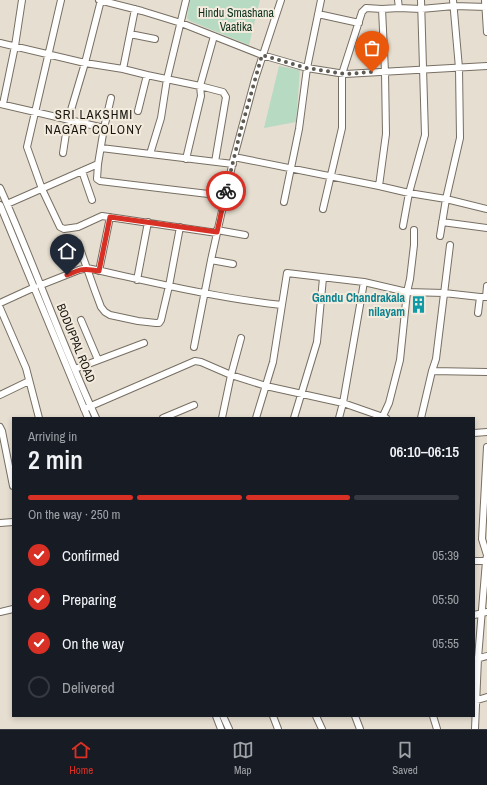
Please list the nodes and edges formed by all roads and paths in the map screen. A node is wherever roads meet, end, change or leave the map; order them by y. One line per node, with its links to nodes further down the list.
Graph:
1 (22, 0): 24 (street)
2 (61, 0): 25 (street)
3 (100, 0): 13 (street); 27 (street)
4 (186, 0): 17 (street)
5 (281, 0): 26 (street)
6 (321, 0): 16 (street)
7 (398, 0): 12 (street)
8 (421, 0): 15 (street)
9 (485, 0): 11 (street)
10 (454, 3): 11 (street); 15 (street); 30 (street)
11 (486, 7): 19 (street)
12 (399, 8): 14 (street); 15 (street)
13 (135, 9): 17 (street); 20 (street)
14 (382, 9): 18 (street); 33 (street)
15 (421, 9): 32 (street)
16 (318, 14): 18 (street); 29 (street)
17 (181, 23): 21 (street); 36 (street)
18 (358, 23): 34 (street)
19 (487, 32)
20 (130, 34): 22 (street); 31 (street)
21 (214, 36): 26 (street); 37 (street)
22 (155, 39)
23 (0, 43): 24 (street)
24 (15, 46): 25 (street); 39 (street)
25 (49, 54): 27 (street); 41 (street)
26 (262, 55): 29 (street); 47 (street)
27 (85, 63): 31 (street); 42 (street)
28 (487, 66): 30 (street)
29 (307, 68): 34 (street); 52 (street)
30 (459, 68): 32 (street); 60 (street)
31 (123, 69): 35 (street)
32 (423, 70): 33 (street); 58 (street)
33 (386, 72): 34 (street); 55 (street)
34 (342, 74): 54 (street)
35 (147, 75): 36 (street); 40 (street)
36 (167, 79): 37 (street); 46 (street)
37 (200, 86): 48 (street); 49 (street)
38 (111, 98): 43 (street)
39 (1, 104): 41 (street)
40 (138, 111)
41 (35, 112): 42 (street); 56 (street)
42 (68, 120): 43 (street); 45 (street)
43 (104, 128): 44 (street)
44 (101, 148): 46 (street); 50 (street)
45 (63, 153)
46 (150, 154): 48 (street)
47 (234, 157): 51 (street); 52 (street)
48 (186, 159): 49 (street)
49 (215, 162): 51 (street)
50 (98, 164): 53 (street); 59 (street)
51 (233, 164): 59 (street)
52 (292, 169): 54 (street); 62 (street)
53 (82, 171): 56 (street); 61 (street)
54 (331, 176): 55 (street); 65 (street)
55 (379, 186): 58 (street)
56 (42, 189): 63 (street); 67 (street)
57 (1, 190): 63 (street, BODUPPAL ROAD)
58 (409, 193): 60 (street); 72 (street)
59 (225, 196): 76 (street)
60 (446, 199): 66 (street); 70 (street)
61 (92, 200)
62 (284, 202)
63 (7, 204): 88 (street, BODUPPAL ROAD)
64 (0, 205): 68 (street, BODUPPAL ROAD)
65 (323, 209)
66 (487, 209)
67 (110, 217): 69 (street); 84 (street)
68 (7, 221): 71 (street); 88 (street, BODUPPAL ROAD)
69 (148, 222): 73 (street); 86 (street)
70 (442, 222): 74 (street); 78 (street)
71 (0, 223)
72 (403, 226)
73 (180, 227): 76 (street); 89 (street)
74 (487, 228)
75 (414, 230): 91 (street)
76 (217, 231): 77 (street); 81 (street)
77 (245, 235)
78 (440, 236)
79 (78, 243): 83 (street)
80 (450, 245): 92 (street)
81 (211, 260): 82 (street); 93 (street)
82 (233, 264)
83 (87, 268): 84 (street); 88 (street); 89 (street)
84 (99, 271): 86 (street)
85 (324, 278): 87 (street); 96 (street); 110 (street)
86 (136, 280): 89 (street)
87 (364, 282): 91 (street); 112 (street)
88 (38, 286): 95 (street); 104 (street, BODUPPAL ROAD); 114 (street, BODUPPAL ROAD)
89 (169, 286): 93 (street)
90 (487, 286): 94 (street)
91 (407, 292): 92 (street); 124 (street)
92 (444, 293): 94 (street); 105 (street)
93 (204, 294): 96 (street); 102 (street)
94 (480, 297): 98 (street)
95 (0, 302)
96 (282, 305): 109 (street)
97 (0, 308): 108 (street)
98 (478, 313)
99 (81, 320): 103 (street)
100 (241, 338): 107 (street)
101 (144, 343): 103 (street)
102 (194, 346)
103 (98, 360): 104 (street)
104 (75, 369): 114 (street, BODUPPAL ROAD)
105 (432, 371): 106 (street); 125 (street)
106 (487, 372)
107 (231, 375): 109 (street); 114 (street); 119 (street)
108 (29, 381): 111 (street); 115 (street)
109 (266, 386): 110 (street); 120 (street)
110 (301, 394): 112 (street); 121 (street)
111 (0, 395)
112 (344, 403): 122 (street); 123 (street)
113 (194, 405): 118 (street)
114 (87, 408): 116 (street, BODUPPAL ROAD); 117 (street, BODUPPAL ROAD)
115 (39, 417)
116 (88, 417)
117 (95, 417)
118 (165, 417)
119 (222, 417)
120 (256, 417)
121 (294, 417)
122 (339, 417)
123 (380, 417)
124 (383, 417)
125 (421, 417)
126 (0, 427): 130 (street)
127 (487, 432): 128 (street)
128 (475, 433)
129 (487, 448): 133 (street)
130 (12, 481)
131 (12, 522): 132 (street)
132 (0, 523)
133 (486, 550): 135 (street)
134 (475, 561): 135 (street)
135 (486, 561): 138 (street)
136 (12, 609): 137 (street)
137 (0, 612)
138 (484, 613): 140 (street)
139 (487, 656): 140 (street)
140 (476, 659): 142 (street)
141 (487, 697): 142 (street)
142 (475, 700): 155 (street)
143 (216, 717): 149 (street)
144 (223, 717): 150 (street)
145 (273, 717): 151 (street)
146 (316, 717): 152 (street)
147 (355, 717): 153 (street)
148 (433, 717): 154 (street)
149 (221, 729)
150 (229, 729)
151 (278, 729)
152 (322, 729)
153 (360, 729)
154 (437, 729)
155 (475, 729)

